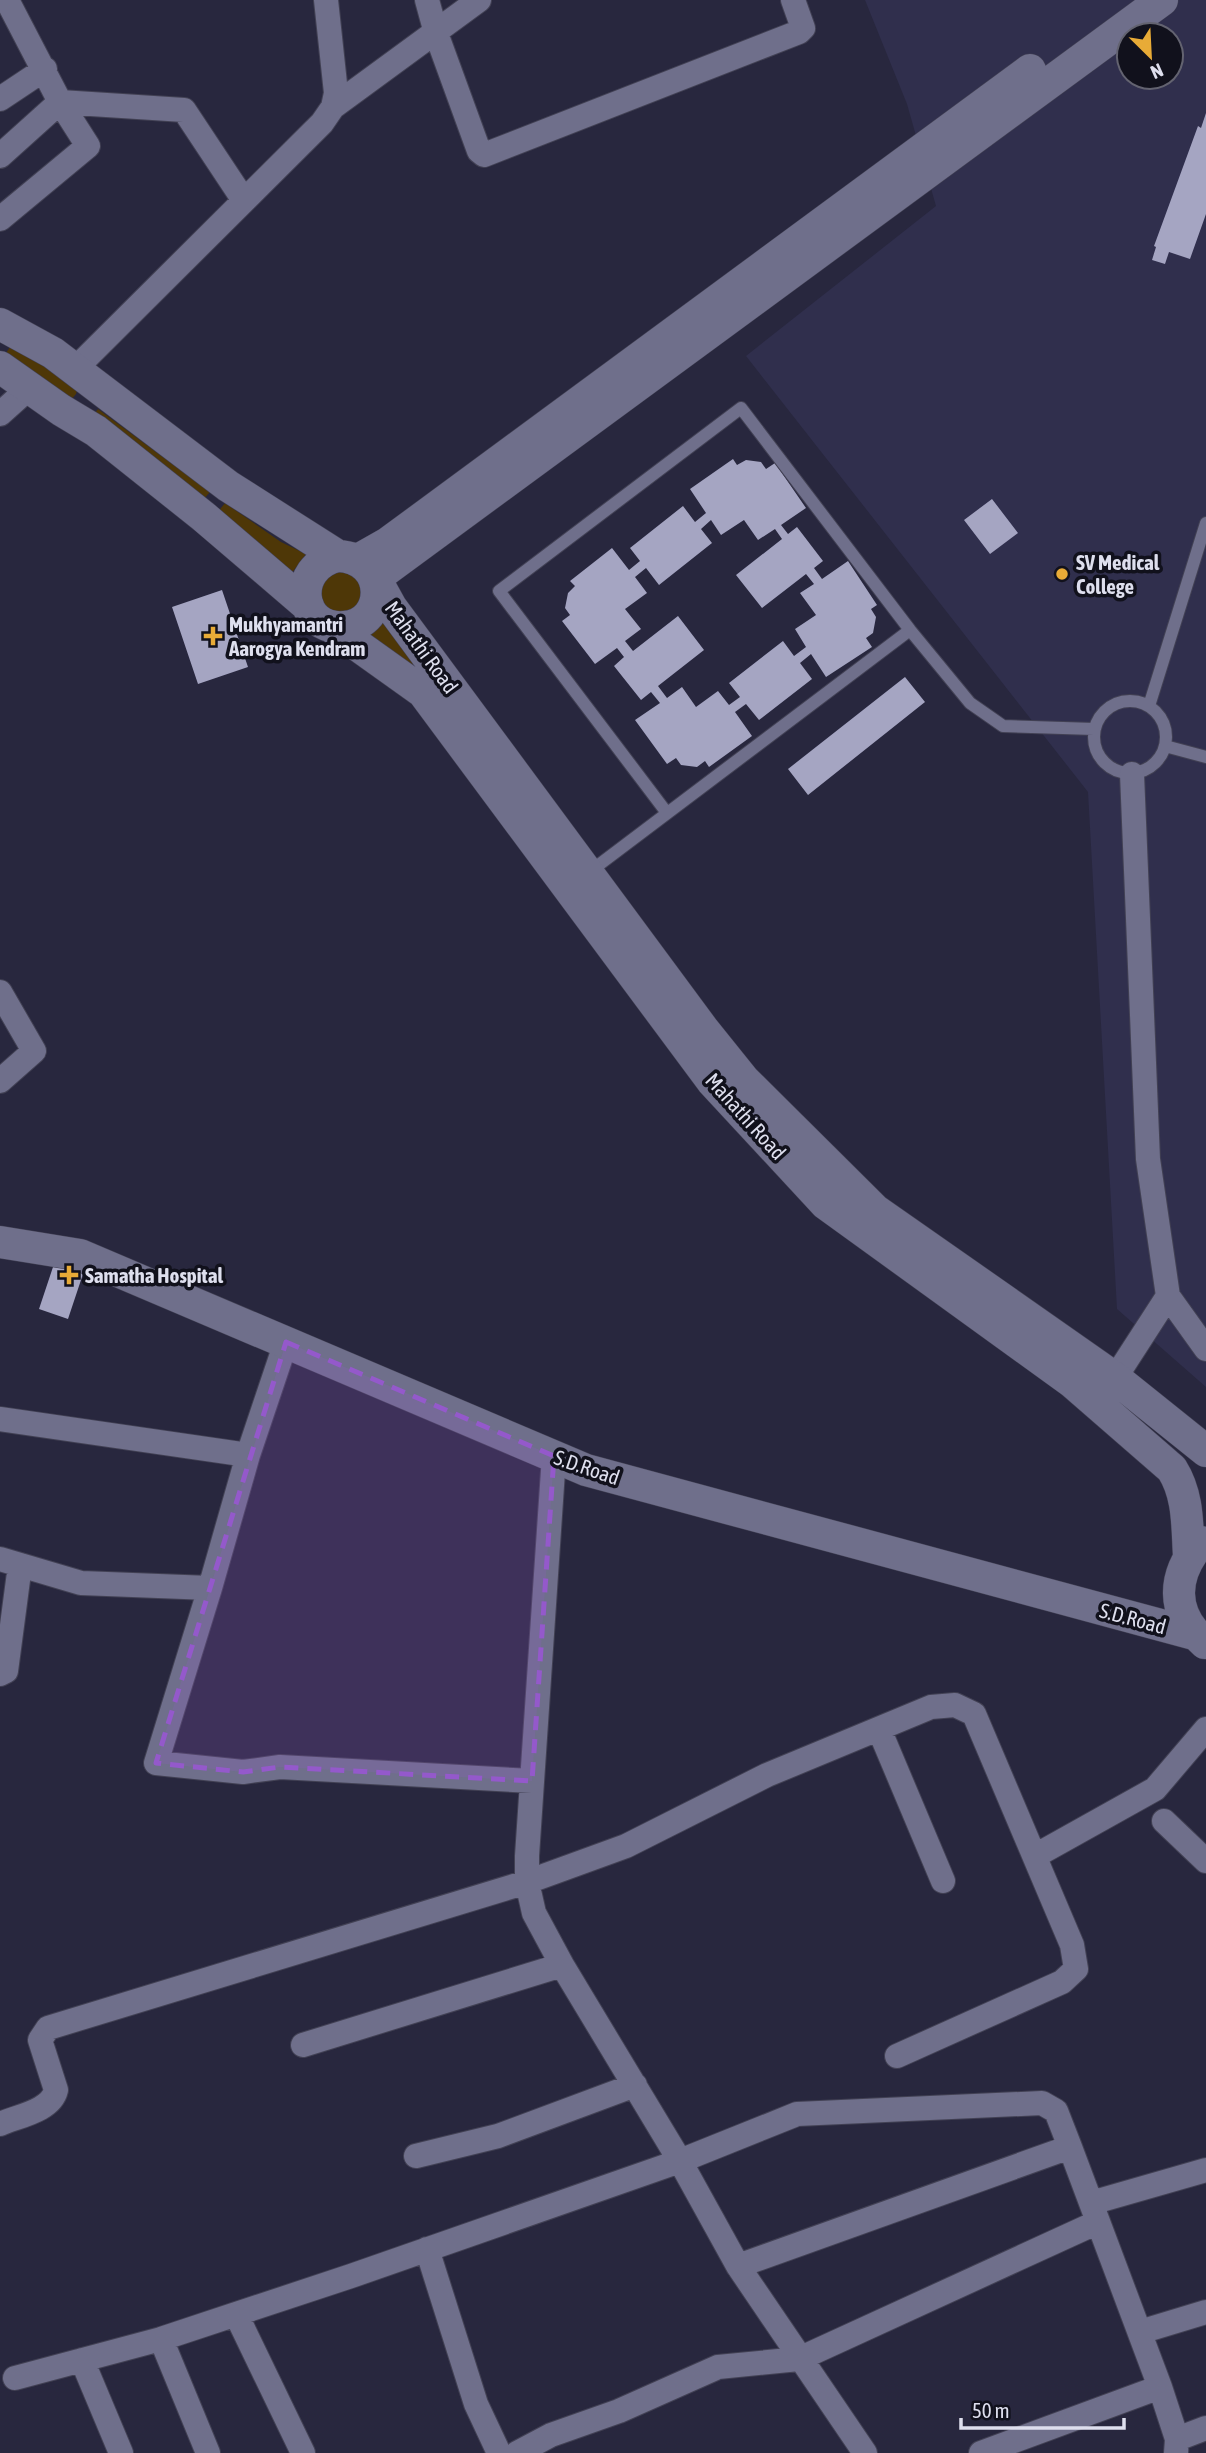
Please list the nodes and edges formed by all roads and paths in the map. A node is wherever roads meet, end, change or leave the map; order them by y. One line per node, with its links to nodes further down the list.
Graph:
1 (7, 0): 9 (street)
2 (427, 0): 8 (street)
3 (479, 0): 8 (street)
4 (793, 0): 8 (street)
5 (1125, 0): 24 (street)
6 (1162, 0): 24 (street)
7 (325, 5): 11 (street)
8 (436, 33): 11 (street)
9 (53, 86): 10 (street); 12 (street); 13 (street); 14 (street)
10 (1, 96)
11 (333, 107): 13 (street)
12 (0, 156)
13 (243, 199): 17 (street)
14 (0, 219)
15 (12, 330): 16 (street, Mahathi Road); 17 (street, Mahathi Road)
16 (0, 367): 18 (street, Mahathi Road)
17 (82, 375): 19 (street); 21 (street, Mahathi Road)
18 (29, 387): 19 (street, Mahathi Road); 20 (street)
19 (61, 411): 22 (street, Mahathi Road)
20 (0, 414)
21 (228, 486): 22 (street); 24 (street, Mahathi Road)
22 (204, 517): 25 (street, Mahathi Road)
23 (1206, 523): 28 (lane)
24 (357, 565): 25 (street); 26 (street, Mahathi Road); 34 (street, Mahathi Road)
25 (308, 606): 26 (street, Mahathi Road)
26 (332, 627): 36 (street, Mahathi Road)
27 (909, 630): 29 (lane); 33 (lane); 33 (lane)
28 (1149, 706): 29 (lane); 30 (lane)
29 (1094, 729): 32 (lane)
30 (1165, 746): 31 (lane); 32 (lane)
31 (1206, 757)
32 (1132, 774): 39 (street)
33 (667, 813): 34 (lane)
34 (587, 874): 36 (street, Mahathi Road)
35 (0, 992): 37 (street)
36 (722, 1073): 42 (street, Mahathi Road); 47 (street, Mahathi Road)
37 (0, 1081)
38 (0, 1242): 40 (street, S.D.Road)
39 (1168, 1296): 41 (street); 42 (street)
40 (286, 1342): 45 (street); 46 (street, S.D.Road)
41 (1206, 1349)
42 (1115, 1378): 44 (street, Mahathi Road)
43 (0, 1419): 45 (street)
44 (1204, 1446): 47 (street)
45 (248, 1455): 50 (street)
46 (554, 1456): 51 (street, S.D.Road); 55 (street)
47 (1172, 1469): 48 (street, Mahathi Road)
48 (1197, 1547): 51 (street, Mahathi Road)
49 (10, 1562): 50 (street); 52 (street)
50 (209, 1588): 55 (street)
51 (1200, 1639)
52 (0, 1674)
53 (879, 1729): 57 (street); 59 (street); 60 (street)
54 (1206, 1729): 57 (street)
55 (532, 1781): 60 (street)
56 (1164, 1821): 58 (street)
57 (1035, 1856): 63 (street)
58 (1206, 1861)
59 (943, 1881)
60 (527, 1882): 61 (street); 65 (street)
61 (562, 1965): 62 (street); 64 (street)
62 (303, 2045)
63 (897, 2056)
64 (635, 2085): 67 (street); 68 (street)
65 (0, 2124)
66 (1070, 2147): 68 (street); 70 (street); 72 (street)
67 (416, 2156)
68 (680, 2161): 71 (street); 72 (street)
69 (1206, 2170): 70 (street)
70 (1095, 2212): 75 (street); 77 (street)
71 (426, 2249): 74 (street); 86 (street)
72 (738, 2266): 77 (street)
73 (1206, 2312): 75 (street)
74 (236, 2314): 76 (street); 85 (street)
75 (1140, 2332): 80 (street)
76 (162, 2339): 78 (street); 84 (street)
77 (799, 2359): 87 (street); 88 (street)
78 (82, 2360): 79 (street); 83 (street)
79 (15, 2378)
80 (1160, 2387): 82 (street); 89 (street)
81 (1206, 2428): 82 (street)
82 (1177, 2446)
83 (121, 2453)
84 (208, 2453)
85 (303, 2453)
86 (499, 2453)
87 (517, 2453)
88 (865, 2453)
89 (981, 2453)

